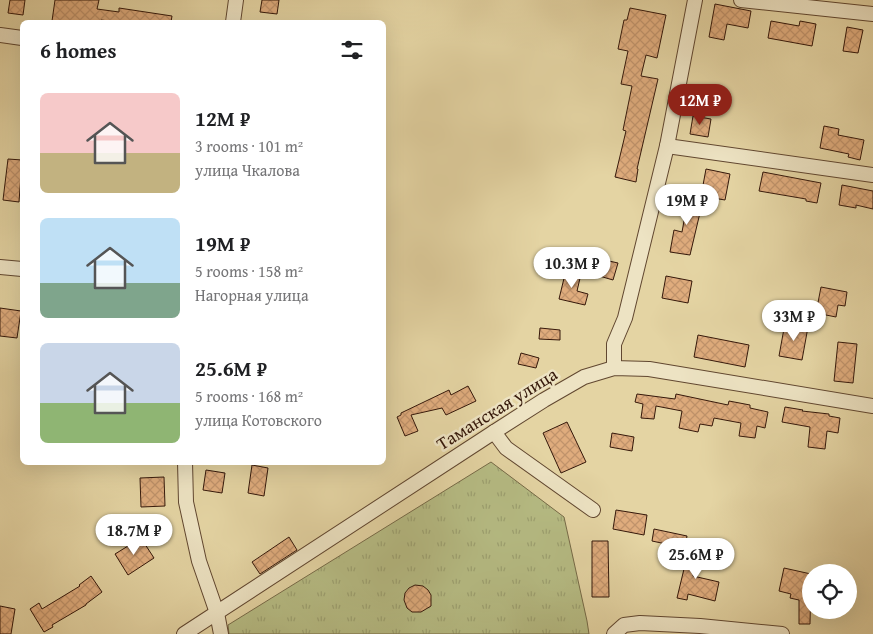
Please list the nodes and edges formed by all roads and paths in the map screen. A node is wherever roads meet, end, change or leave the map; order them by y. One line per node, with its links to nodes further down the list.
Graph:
1 (236, 0): 5 (street)
2 (695, 0): 8 (street)
3 (742, 0): 4 (street)
4 (873, 14)
5 (233, 20)
6 (0, 35): 7 (street)
7 (20, 38)
8 (667, 146): 9 (street); 12 (street)
9 (873, 175)
10 (0, 267): 11 (street)
11 (20, 269)
12 (614, 368): 13 (street, Таманская улица); 14 (street, Таманская улица)
13 (873, 406)
14 (494, 432): 16 (street); 17 (street, Таманская улица)
15 (184, 465): 17 (street)
16 (593, 510)
17 (217, 613): 18 (street, Таманская улица); 19 (street)
18 (184, 634)
19 (221, 634)
20 (614, 634): 21 (street)
21 (782, 634)

